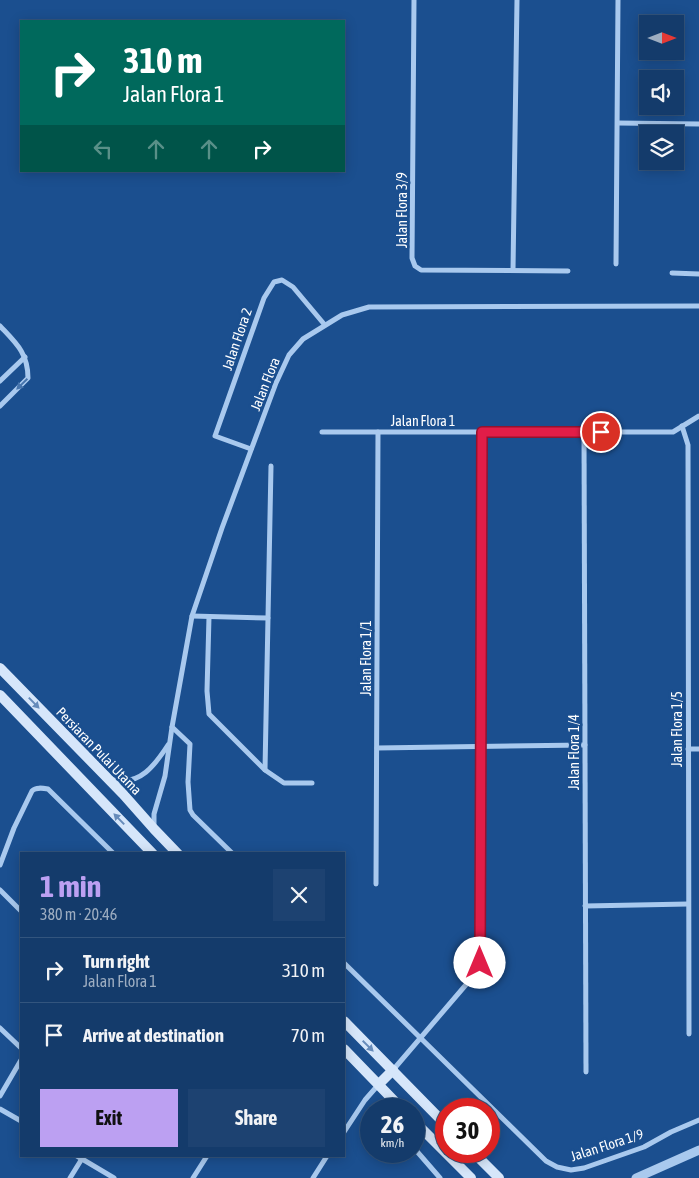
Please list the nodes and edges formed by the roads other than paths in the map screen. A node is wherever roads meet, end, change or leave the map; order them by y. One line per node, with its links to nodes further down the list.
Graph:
1 (414, 0): 7 (street, Jalan Flora 3/9)
2 (517, 0): 7 (street)
3 (618, 0): 4 (street)
4 (618, 123): 5 (street); 6 (street)
5 (699, 124)
6 (616, 264)
7 (513, 270): 8 (street, Jalan Flora 3/9)
8 (568, 271)
9 (672, 273): 10 (street)
10 (699, 274)
11 (699, 306): 12 (street, Jalan Flora)
12 (324, 324): 23 (street, Jalan Flora); 23 (street, Jalan Flora 2)
13 (0, 326): 14 (street)
14 (25, 357): 15 (street); 16 (street, one-way to 16)
15 (0, 381)
16 (0, 406)
17 (699, 416): 18 (street, Jalan Flora 1)
18 (682, 426): 22 (street, Jalan Flora 1); 35 (street, Jalan Flora 1/5)
19 (322, 432): 20 (street, Jalan Flora 1)
20 (378, 432): 21 (street, Jalan Flora 1); 34 (street, Jalan Flora 1/1)
21 (482, 432): 22 (street, Jalan Flora 1); 33 (street)
22 (584, 432): 32 (street, Jalan Flora 1/4)
23 (251, 449): 25 (street, Jalan Flora)
24 (271, 466): 27 (street)
25 (192, 616): 26 (street); 30 (street, Jalan Flora)
26 (209, 617): 27 (street); 37 (street)
27 (268, 618): 37 (street)
28 (0, 668): 38 (main road, Persiaran Pulai Utama, one-way to 38)
29 (0, 695): 42 (main road, one-way to 29)
30 (172, 727): 31 (street, Jalan Flora); 44 (street)
31 (169, 744): 38 (street, Jalan Flora); 40 (street, Jalan Flora)
32 (585, 745): 33 (street); 49 (street, Jalan Flora 1/4)
33 (481, 746): 34 (street); 55 (street)
34 (377, 748): 46 (street, Jalan Flora 1/1)
35 (688, 749): 36 (street); 48 (street, Jalan Flora 1/5)
36 (699, 749)
37 (265, 770): 39 (street)
38 (108, 779): 40 (main road, Persiaran Pulai Utama)
39 (312, 783)
40 (154, 829): 43 (main road, Persiaran Pulai Utama)
41 (112, 852): 45 (street)
42 (150, 852)
43 (176, 852)
44 (231, 852)
45 (0, 865)
46 (376, 884)
47 (0, 890): 50 (street)
48 (688, 904): 49 (street); 54 (street, Jalan Flora 1/5)
49 (585, 906): 60 (street, Jalan Flora 1/4)
50 (20, 910)
51 (345, 964): 55 (street, Jalan Flora 1/9)
52 (345, 1022): 59 (main road, one-way to 59)
53 (0, 1028): 56 (street)
54 (689, 1034)
55 (420, 1038): 59 (street); 67 (street, Jalan Flora 1/9)
56 (20, 1047)
57 (345, 1050): 61 (main road)
58 (20, 1062): 62 (street)
59 (393, 1070): 61 (main road); 65 (main road)
60 (586, 1072)
61 (379, 1084): 63 (main road); 68 (street)
62 (0, 1096)
63 (392, 1098)
64 (0, 1108): 66 (street)
65 (435, 1113)
66 (20, 1120)
67 (699, 1120)
68 (345, 1130)
69 (425, 1132): 81 (main road)
70 (699, 1150): 83 (street)
71 (81, 1157): 77 (street); 78 (street)
72 (206, 1157): 79 (street)
73 (326, 1157): 80 (street)
74 (425, 1161): 76 (street)
75 (484, 1163): 82 (main road)
76 (439, 1177)
77 (70, 1178)
78 (114, 1178)
79 (193, 1178)
80 (313, 1178)
81 (471, 1178)
82 (499, 1178)
83 (636, 1178)

